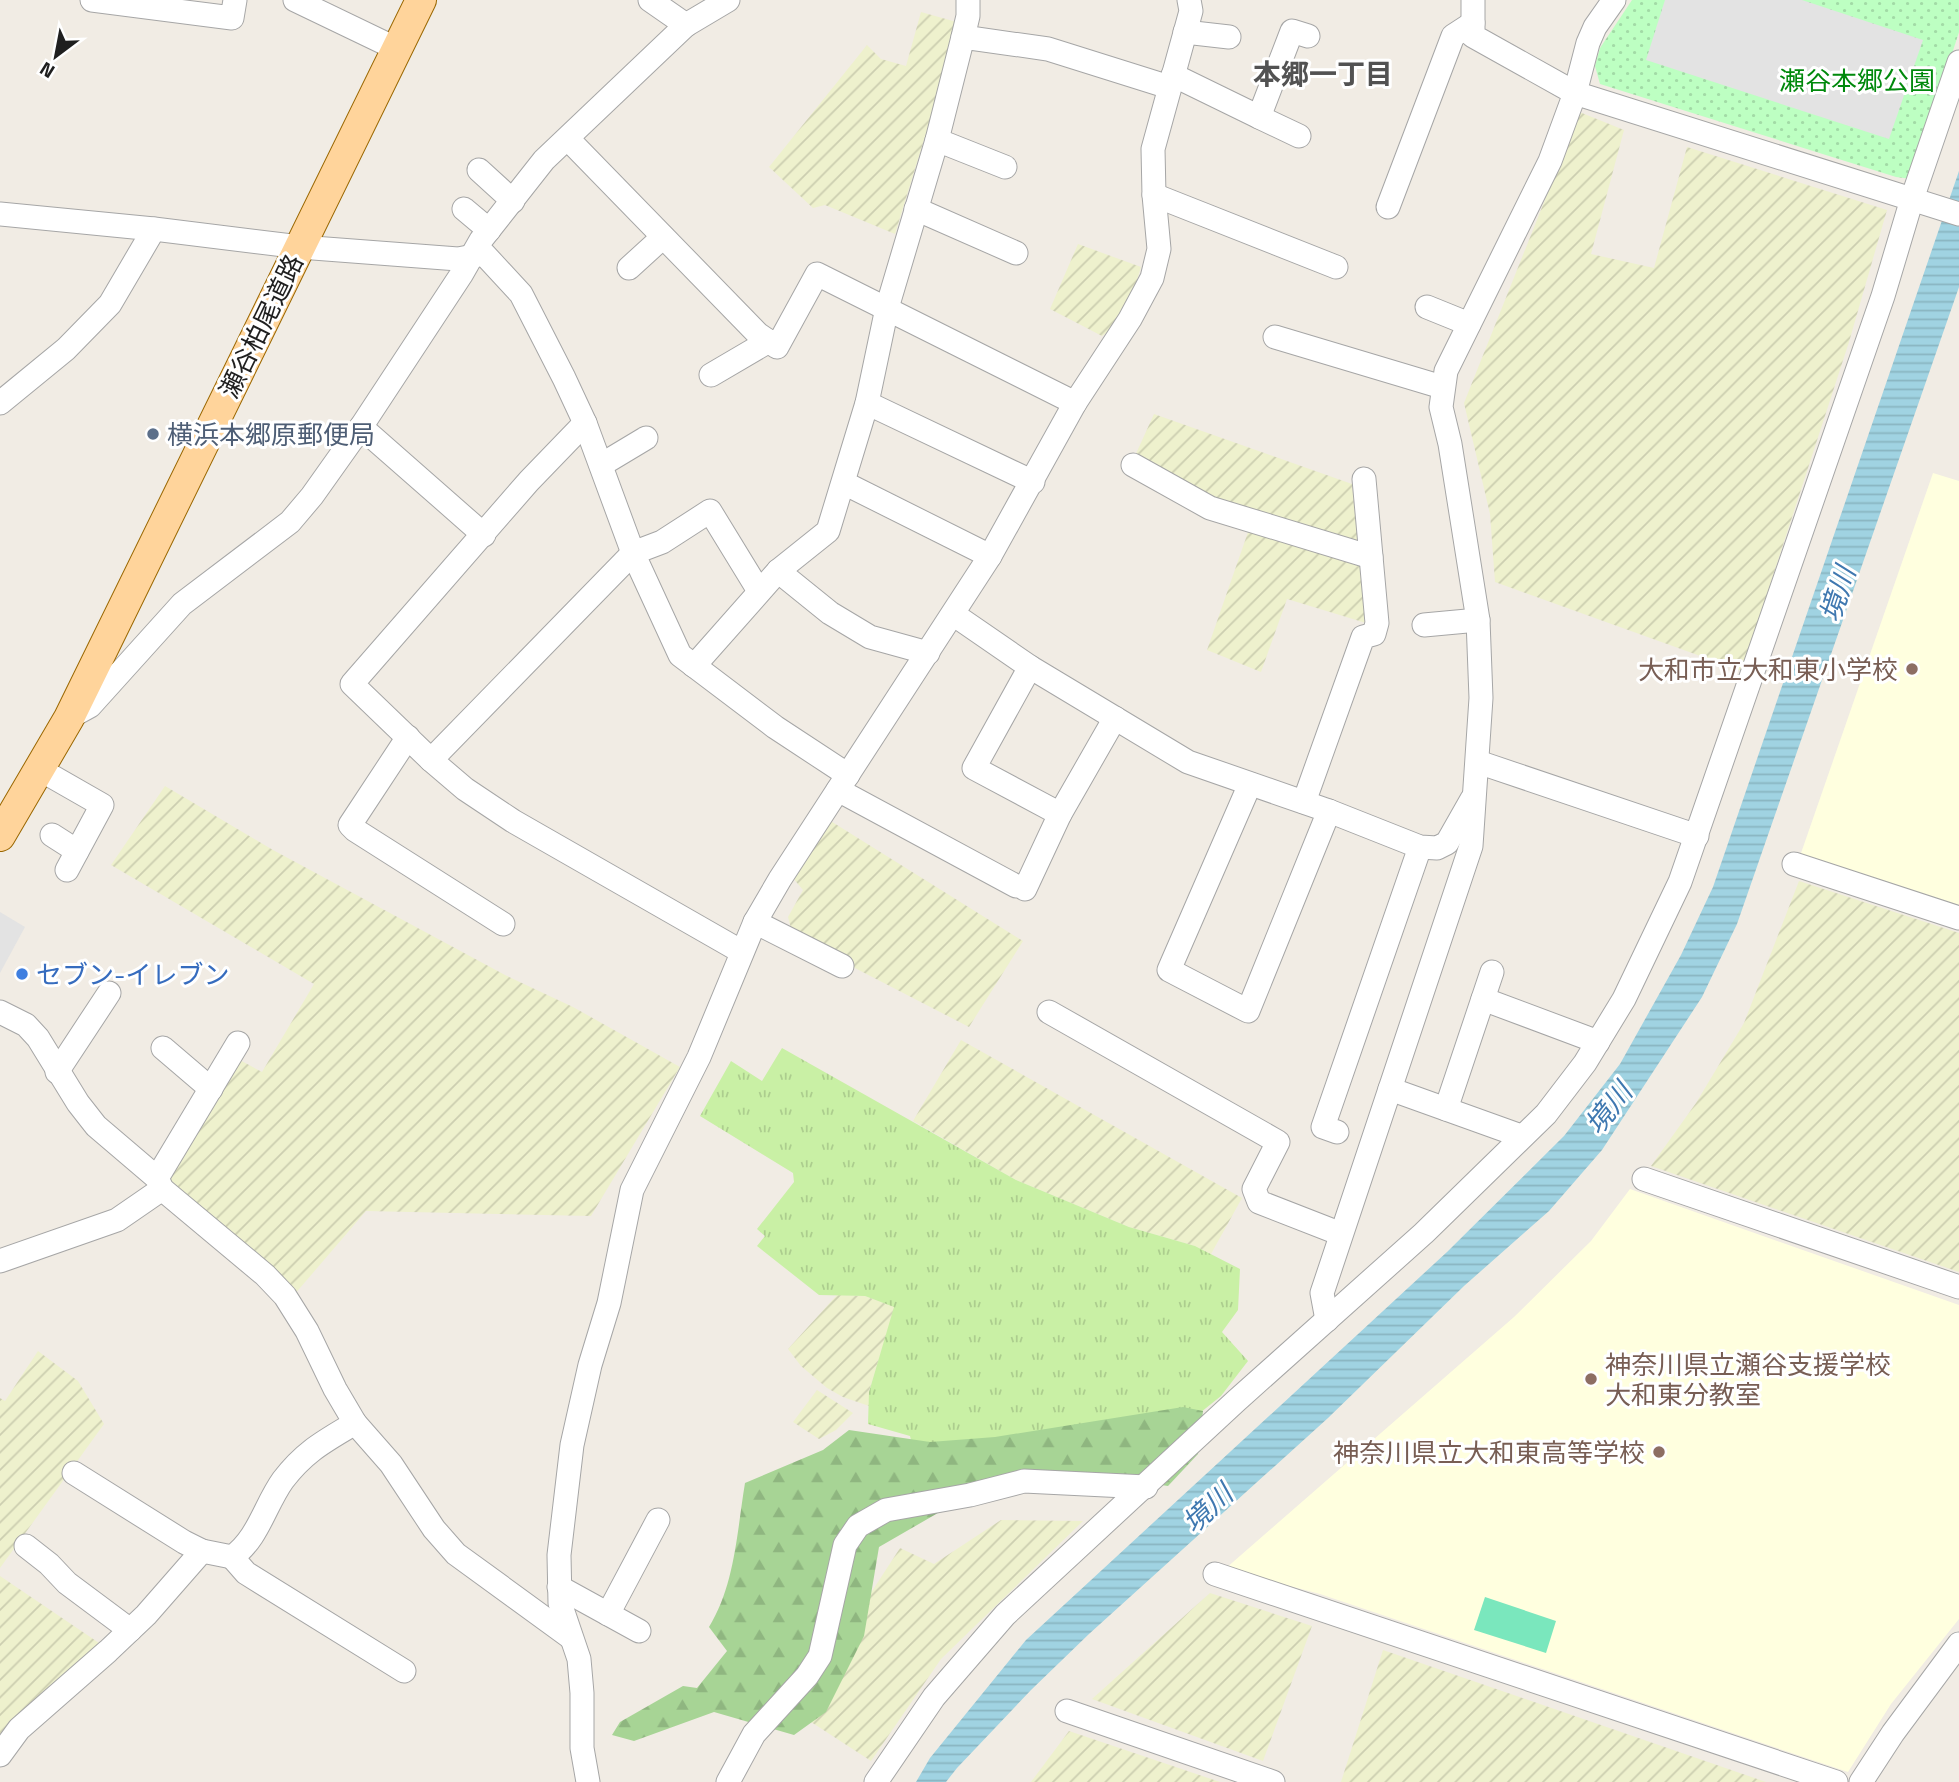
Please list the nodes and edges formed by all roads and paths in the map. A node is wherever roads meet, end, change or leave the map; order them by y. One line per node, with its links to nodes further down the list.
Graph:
1 (92, 0): 2 (street)
2 (235, 0)
3 (295, 0): 16 (street)
4 (421, 0): 16 (main road, 瀬谷柏尾道路)
5 (650, 0): 11 (street)
6 (729, 0): 11 (street)
7 (968, 0): 14 (street)
8 (1189, 0): 12 (street)
9 (1614, 0): 19 (street)
10 (1473, 11): 19 (street); 29 (street)
11 (686, 25): 22 (street)
12 (1185, 32): 15 (street); 18 (street)
13 (1308, 36): 20 (street)
14 (963, 37): 18 (street); 23 (street)
15 (1229, 37)
16 (397, 49): 37 (main road, 瀬谷柏尾道路)
17 (1959, 62): 27 (street)
18 (1171, 81): 20 (street); 26 (street)
19 (1575, 93): 27 (street); 44 (street)
20 (1259, 117): 21 (street)
21 (1299, 136)
22 (568, 139): 28 (street); 36 (street)
23 (937, 140): 24 (street); 31 (street)
24 (1005, 167)
25 (479, 170): 28 (street)
26 (1154, 195): 40 (street); 51 (street)
27 (1916, 200): 33 (street); 86 (street)
28 (513, 201): 35 (street)
29 (1388, 207)
30 (464, 209): 35 (street)
31 (916, 209): 38 (street); 43 (street)
32 (0, 214): 34 (street)
33 (1959, 214)
34 (153, 229): 37 (street); 49 (street)
35 (489, 230): 39 (street)
36 (663, 237): 41 (street); 46 (street)
37 (300, 247): 39 (street); 72 (main road, 瀬谷柏尾道路)
38 (1016, 253)
39 (472, 255): 52 (street); 53 (street)
40 (1336, 267)
41 (629, 268)
42 (1427, 307): 44 (street)
43 (887, 308): 46 (street); 50 (street); 51 (street)
44 (1469, 324): 48 (street)
45 (1275, 337): 48 (street)
46 (769, 341): 47 (street)
47 (711, 374)
48 (1442, 387): 67 (street)
49 (0, 403)
50 (867, 403): 58 (street); 59 (street)
51 (1075, 403): 58 (street)
52 (585, 423): 55 (street); 60 (street)
53 (361, 427): 60 (street); 72 (street)
54 (646, 438): 55 (street)
55 (601, 465): 61 (street)
56 (1133, 465): 63 (street)
57 (1364, 479): 63 (street)
58 (1033, 482): 62 (street)
59 (844, 483): 62 (street); 64 (street)
60 (484, 535): 74 (street)
61 (633, 552): 65 (street); 70 (street); 75 (street)
62 (990, 556): 66 (street)
63 (1371, 557): 81 (street)
64 (778, 571): 65 (street); 69 (street)
65 (759, 591): 70 (street)
66 (953, 614): 69 (street); 71 (street)
67 (1478, 620): 68 (street); 76 (street)
68 (1424, 625)
69 (928, 653): 78 (street)
70 (694, 666): 78 (street)
71 (1030, 667): 73 (street); 83 (street)
72 (69, 718): 77 (main road, 瀬谷柏尾道路)
73 (1115, 718): 79 (street); 83 (street)
74 (408, 737): 75 (street); 91 (street)
75 (431, 760): 92 (street)
76 (1478, 762): 80 (street); 86 (street)
77 (40, 768): 84 (street); 85 (main road, 瀬谷柏尾道路)
78 (843, 783): 83 (street); 90 (street)
79 (1250, 785): 81 (street); 82 (street)
80 (1474, 796): 87 (street); 104 (street)
81 (1304, 802): 82 (street)
82 (1329, 811): 87 (street)
83 (1060, 814)
84 (52, 835)
85 (0, 836)
86 (1697, 836): 99 (street)
87 (1420, 847): 106 (street)
88 (1794, 864): 89 (street)
89 (1959, 918)
90 (755, 922): 92 (street); 93 (street)
91 (503, 924)
92 (743, 952): 122 (street)
93 (842, 966)
94 (1492, 972): 96 (street)
95 (109, 993): 102 (street)
96 (1483, 999): 99 (street); 105 (street)
97 (0, 1012): 102 (street)
98 (1049, 1012): 110 (street)
99 (1598, 1042): 107 (street)
100 (238, 1043): 103 (street)
101 (163, 1048): 103 (street)
102 (57, 1072): 109 (street)
103 (211, 1089): 109 (street)
104 (1390, 1089): 105 (street); 110 (street)
105 (1446, 1109): 107 (street)
106 (1337, 1132)
107 (1521, 1136): 113 (street)
108 (1644, 1179): 112 (street)
109 (159, 1183): 111 (street); 114 (street)
110 (1341, 1234): 113 (street)
111 (0, 1261)
112 (1959, 1287)
113 (1327, 1320): 116 (street)
114 (355, 1423): 120 (street); 126 (street)
115 (74, 1473): 119 (street)
116 (1146, 1487): 132 (street); 133 (street)
117 (658, 1520): 123 (street)
118 (26, 1546): 124 (street)
119 (202, 1551): 120 (street); 124 (street)
120 (232, 1557): 128 (street)
121 (1215, 1574): 135 (street)
122 (559, 1587): 123 (street); 126 (street)
123 (608, 1614): 125 (street)
124 (130, 1630): 130 (street)
125 (639, 1631)
126 (570, 1637): 131 (street)
127 (1959, 1644): 136 (street)
128 (404, 1671)
129 (1068, 1711): 134 (street)
130 (0, 1755)
131 (588, 1782)
132 (728, 1782)
133 (876, 1782)
134 (1273, 1782)
135 (1836, 1782)
136 (1861, 1782)

